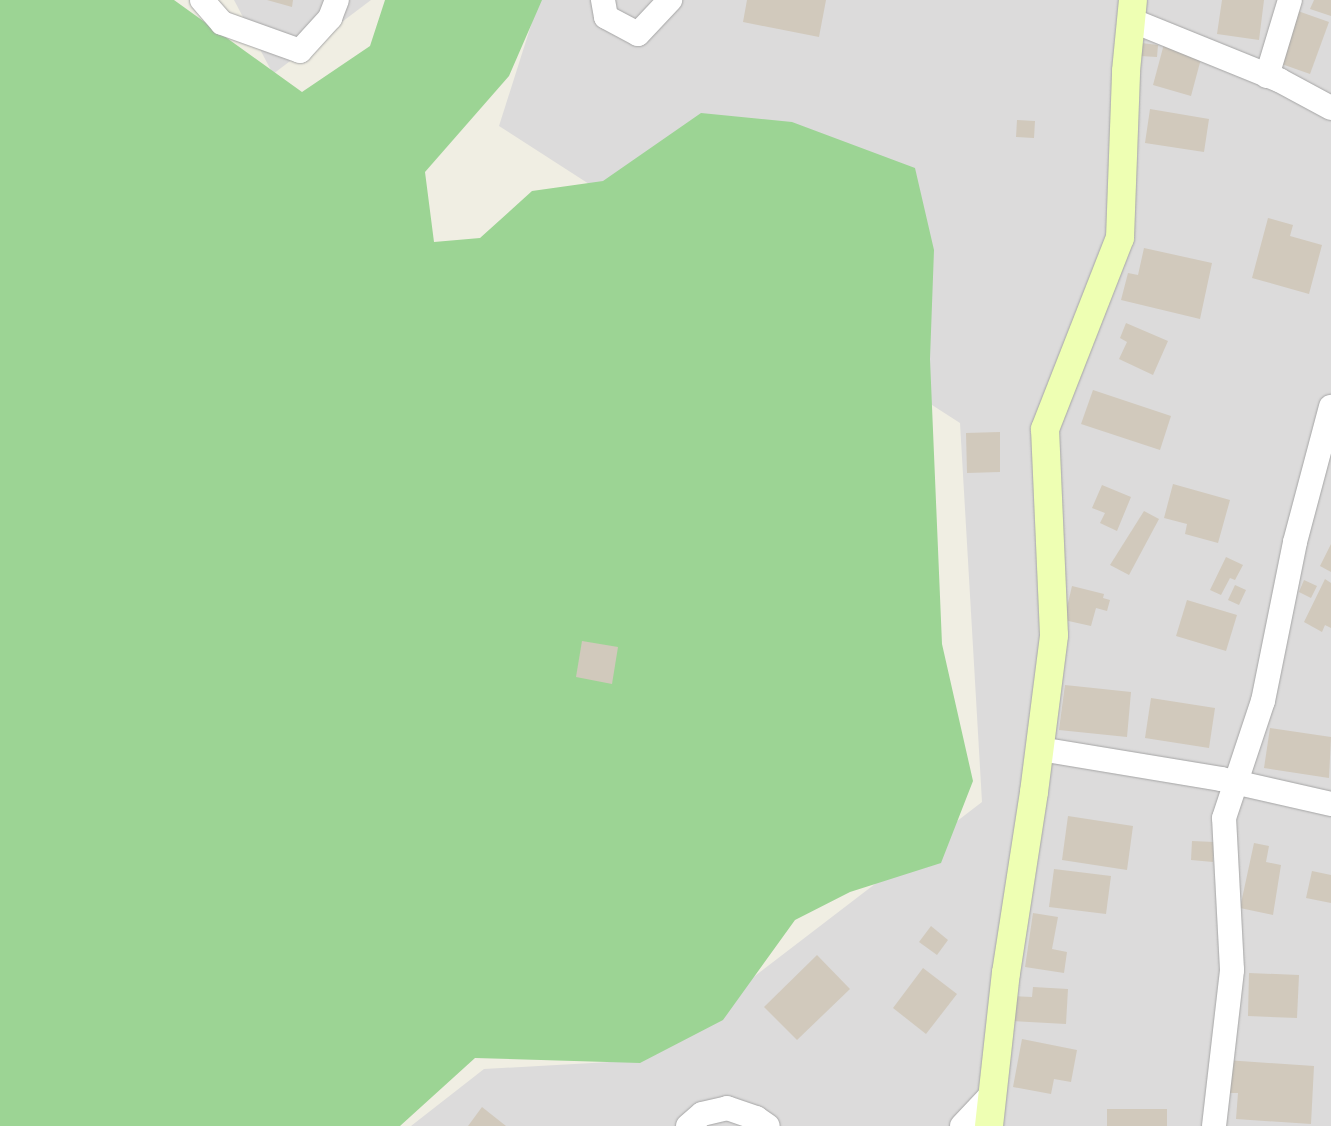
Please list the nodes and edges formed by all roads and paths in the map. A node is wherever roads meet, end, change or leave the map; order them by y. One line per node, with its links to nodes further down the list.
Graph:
1 (202, 0): 2 (street)
2 (337, 0)
3 (603, 0): 4 (street)
4 (670, 0)
5 (1290, 0): 7 (street)
6 (1132, 10): 7 (street); 10 (main road)
7 (1267, 76): 8 (street)
8 (1331, 108)
9 (1331, 407): 11 (street)
10 (1040, 748): 11 (street); 13 (main road)
11 (1236, 784): 12 (street); 18 (street)
12 (1331, 804)
13 (992, 1094): 16 (street); 17 (main road)
14 (688, 1126): 15 (street)
15 (768, 1126)
16 (962, 1126)
17 (989, 1126)
18 (1214, 1126)

